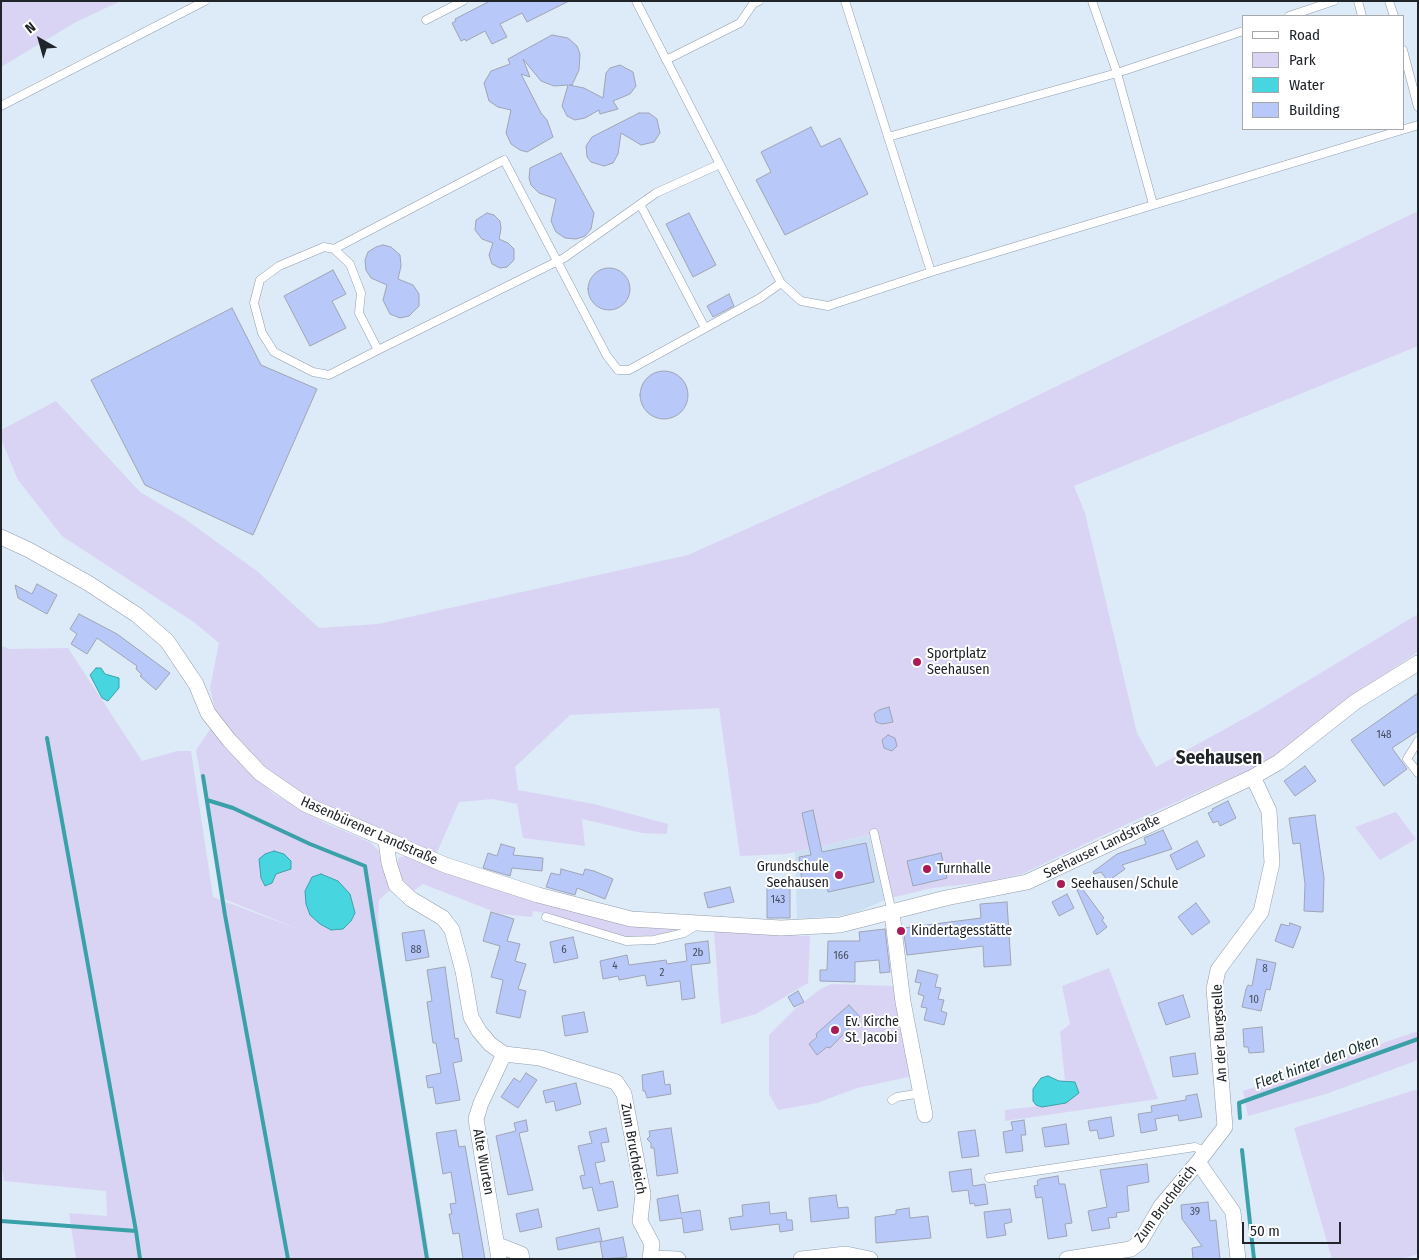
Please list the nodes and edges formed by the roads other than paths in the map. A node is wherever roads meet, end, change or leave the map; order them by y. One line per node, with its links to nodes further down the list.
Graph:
1 (205, 1): 18 (lane)
2 (463, 1): 13 (lane)
3 (636, 1): 16 (lane)
4 (759, 1): 16 (lane)
5 (845, 1): 23 (lane)
6 (1092, 1): 17 (lane)
7 (1334, 1): 10 (lane)
8 (1358, 1): 11 (lane)
9 (1389, 1): 12 (lane)
10 (1292, 15)
11 (1362, 15)
12 (1394, 15)
13 (426, 20)
14 (1242, 31): 17 (lane)
15 (1404, 54): 19 (lane)
16 (666, 60): 24 (lane)
17 (1117, 73): 23 (lane); 26 (lane)
18 (1, 106)
19 (1418, 107)
20 (1418, 125): 21 (lane)
21 (1404, 128)
22 (1396, 130): 26 (lane)
23 (888, 137): 29 (lane)
24 (720, 164): 25 (lane); 30 (lane)
25 (640, 204): 28 (lane); 31 (lane)
26 (1153, 204): 29 (lane)
27 (334, 249): 28 (lane); 32 (lane); 32 (lane)
28 (558, 261): 31 (lane); 32 (lane)
29 (931, 272): 30 (lane)
30 (781, 283): 31 (lane)
31 (704, 328)
32 (378, 350)
33 (1, 537): 39 (street, Hasenbürener Landstraße)
34 (1417, 665): 37 (street, Seehauser Landstraße)
35 (1418, 741): 36 (lane)
36 (1418, 773)
37 (1252, 778): 40 (street, Seehauser Landstraße); 48 (street, An der Burgstelle)
38 (874, 833): 40 (lane)
39 (386, 841): 42 (street, Hasenbürener Landstraße); 44 (street)
40 (892, 913): 43 (street, Seehauser Landstraße); 45 (street)
41 (546, 917): 42 (lane)
42 (702, 922): 43 (street, Hasenbürener Landstraße)
43 (748, 925)
44 (504, 1054): 50 (street, Alte Wurten); 53 (street, Zum Bruchdeich)
45 (922, 1093): 46 (lane); 47 (street)
46 (892, 1100)
47 (925, 1115)
48 (1202, 1157): 49 (lane); 51 (street, Zum Bruchdeich); 57 (street)
49 (989, 1178)
50 (499, 1252): 52 (street, Alte Wurten)
51 (1073, 1258)
52 (522, 1259)
53 (650, 1259): 54 (street, Zum Bruchdeich)
54 (678, 1259)
55 (801, 1259): 56 (street)
56 (870, 1259)
57 (1238, 1259)

